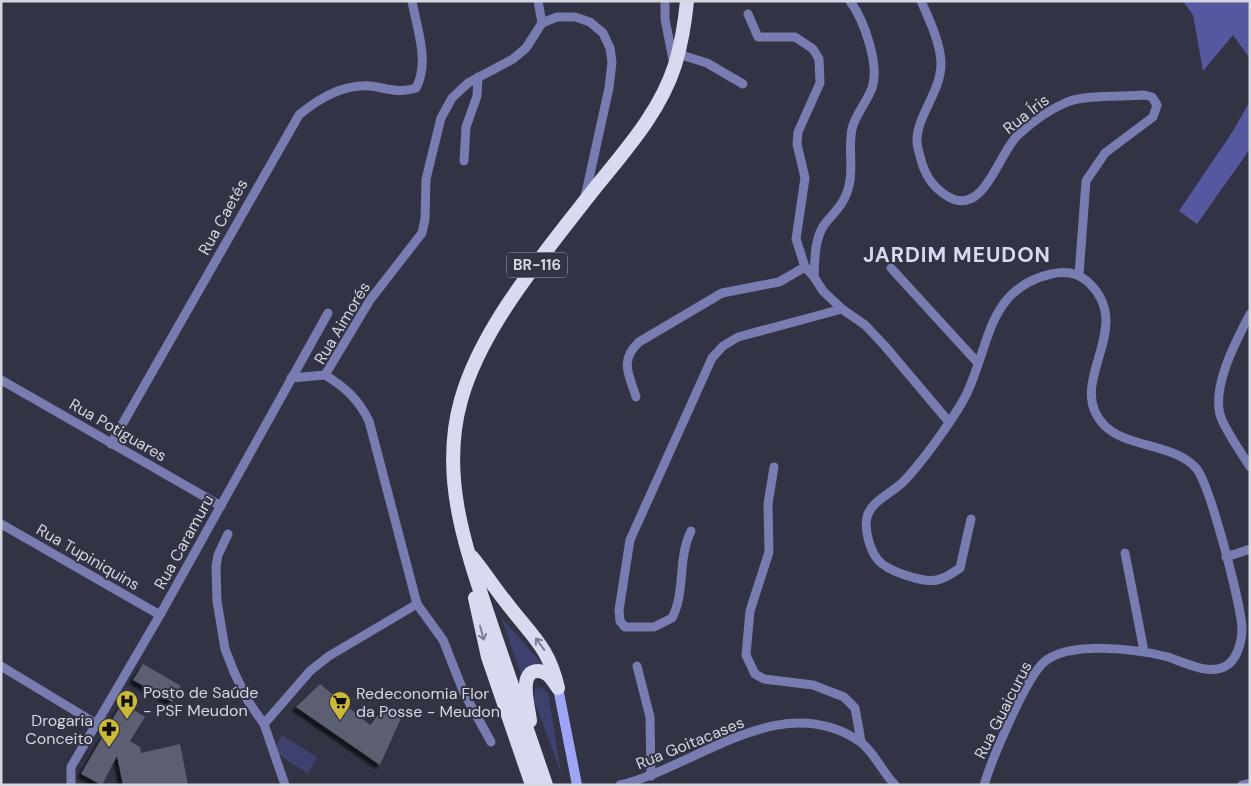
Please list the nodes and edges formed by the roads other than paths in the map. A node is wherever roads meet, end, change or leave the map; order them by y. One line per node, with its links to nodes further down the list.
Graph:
1 (412, 1): 27 (street, Rua Caetés)
2 (538, 1): 8 (street)
3 (665, 1): 9 (street)
4 (688, 1): 9 (highway, BR-116)
5 (850, 1): 17 (street)
6 (921, 1): 16 (street, Rua Íris)
7 (748, 14): 14 (street)
8 (542, 23): 10 (street, Rua Aimorés); 13 (street)
9 (676, 61): 11 (street); 13 (highway, BR-116)
10 (478, 77): 12 (street); 22 (street, Rua Aimorés)
11 (743, 84)
12 (464, 160)
13 (584, 202): 36 (highway, BR-116)
14 (805, 268): 17 (street); 25 (street)
15 (891, 268): 21 (street)
16 (1079, 275): 21 (street); 38 (street, Rua Guaicurus)
17 (814, 277): 18 (street)
18 (842, 309): 26 (street); 33 (street)
19 (328, 313): 23 (street, Rua Caramuru)
20 (1250, 314): 29 (street)
21 (977, 362): 26 (street)
22 (326, 375): 23 (street); 39 (street, Rua Aimorés)
23 (292, 378): 30 (street, Rua Caramuru)
24 (1, 380): 27 (street, Rua Potiguares)
25 (636, 397)
26 (949, 422): 31 (street)
27 (111, 444): 30 (street, Rua Potiguares)
28 (774, 467): 48 (street)
29 (1250, 467)
30 (221, 506): 40 (street, Rua Caramuru)
31 (971, 519)
32 (1, 524): 40 (street, Rua Tupiniquins)
33 (691, 531)
34 (228, 534): 46 (street)
35 (1250, 549): 38 (street)
36 (467, 550): 44 (highway, one-way to 36); 47 (highway, BR-116); 54 (highway, one-way to 54)
37 (1125, 553): 41 (street)
38 (1226, 557): 41 (street, Rua Guaicurus)
39 (417, 604): 46 (street); 49 (street)
40 (160, 615): 45 (street, Rua Caramuru)
41 (1144, 651): 59 (street, Rua Guaicurus)
42 (1, 666): 45 (street)
43 (637, 666): 50 (street)
44 (558, 688): 47 (highway); 56 (main road)
45 (95, 723): 52 (street, Rua Caramuru)
46 (264, 724): 53 (street)
47 (531, 739): 55 (highway, BR-116)
48 (860, 741): 50 (street, Rua Goitacases); 58 (street, Rua Goitacases)
49 (491, 742)
50 (651, 776): 57 (street, Rua Goitacases)
51 (1250, 783): 60 (street)
52 (71, 785)
53 (285, 785)
54 (532, 785)
55 (546, 785)
56 (577, 785)
57 (620, 785)
58 (895, 785)
59 (984, 785)
60 (1242, 785)

